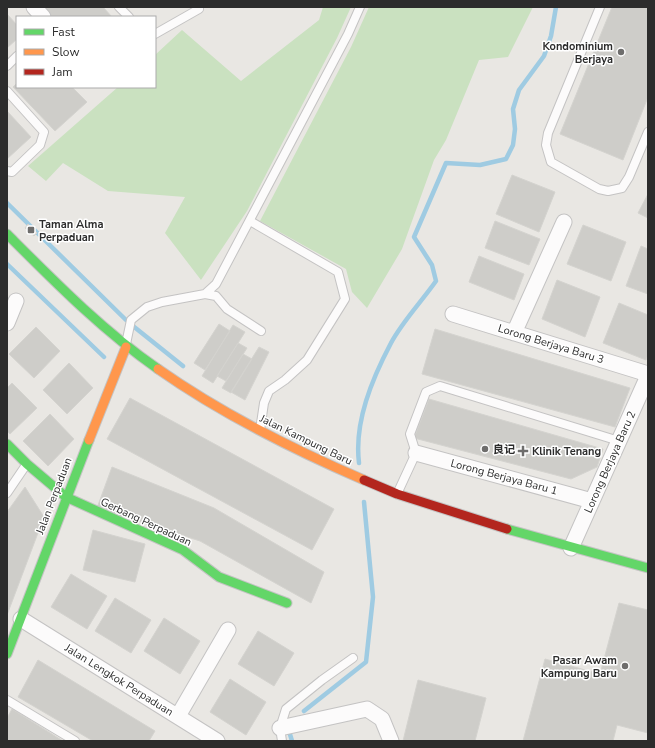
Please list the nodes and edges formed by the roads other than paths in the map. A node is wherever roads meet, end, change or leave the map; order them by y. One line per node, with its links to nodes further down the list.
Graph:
1 (34, 7): 6 (street)
2 (119, 7): 7 (lane)
3 (360, 7): 14 (lane)
4 (600, 7): 12 (lane)
5 (199, 9): 8 (lane)
6 (42, 16)
7 (128, 16)
8 (156, 33)
9 (16, 57): 10 (lane)
10 (7, 66)
11 (7, 91): 13 (lane)
12 (648, 132)
13 (7, 172)
14 (250, 221): 17 (lane); 25 (lane)
15 (564, 222): 22 (street)
16 (7, 234): 23 (main road, Jalan Kampung Baru)
17 (205, 294): 21 (lane); 23 (lane)
18 (16, 301): 20 (street)
19 (454, 314): 22 (street, Lorong Berjaya Baru 3)
20 (7, 323)
21 (261, 331)
22 (514, 333): 24 (street, Lorong Berjaya Baru 3)
23 (126, 347): 25 (main road, Jalan Kampung Baru); 32 (main road, Jalan Perpaduan)
24 (648, 375): 26 (street, Lorong Berjaya Baru 2)
25 (260, 431): 31 (main road, Jalan Kampung Baru)
26 (619, 441): 28 (lane); 33 (street, Lorong Berjaya Baru 2)
27 (7, 444): 29 (main road, Gerbang Perpaduan)
28 (416, 453): 31 (lane); 33 (street, Lorong Berjaya Baru 1)
29 (27, 464): 30 (lane); 32 (main road, Gerbang Perpaduan)
30 (7, 493)
31 (398, 494): 34 (main road, Jalan Kampung Baru)
32 (66, 497): 36 (main road, Gerbang Perpaduan); 37 (main road, Jalan Perpaduan)
33 (592, 501): 34 (street, Lorong Berjaya Baru 2)
34 (571, 548): 35 (main road, Jalan Kampung Baru)
35 (648, 568)
36 (287, 603)
37 (20, 619): 39 (main road, Jalan Perpaduan); 42 (street, Jalan Lengkok Perpaduan)
38 (228, 630): 42 (street)
39 (7, 654)
40 (353, 658): 43 (lane)
41 (7, 700): 44 (lane)
42 (178, 716): 45 (street, Jalan Lengkok Perpaduan)
43 (281, 734): 46 (street)
44 (75, 741)
45 (217, 741)
46 (391, 741)

